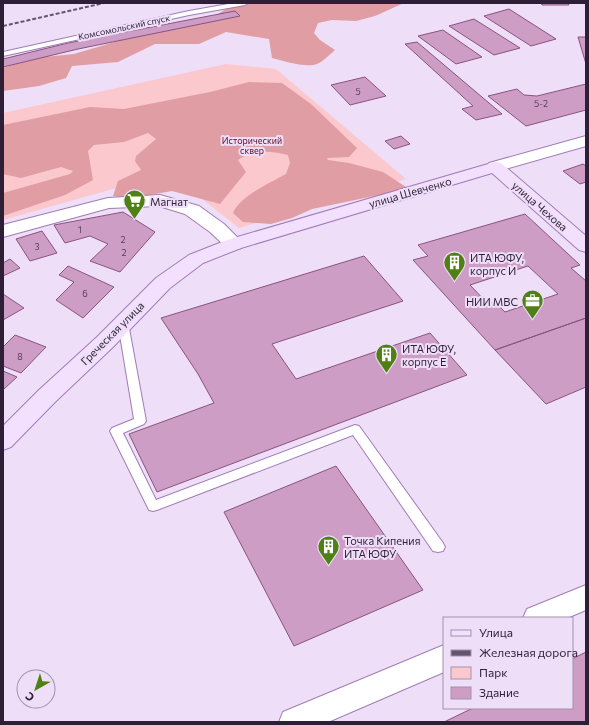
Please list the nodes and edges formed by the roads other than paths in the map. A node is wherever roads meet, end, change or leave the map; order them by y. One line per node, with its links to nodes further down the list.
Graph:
1 (245, 3): 2 (lane, Комсомольский спуск)
2 (3, 54)
3 (586, 141): 4 (street, улица Шевченко)
4 (495, 166): 6 (main road, улица Шевченко); 7 (main road, улица Чехова)
5 (3, 231): 6 (street)
6 (234, 244): 8 (main road, Греческая улица)
7 (586, 246)
8 (123, 323): 9 (main road, Греческая улица); 10 (lane)
9 (3, 441)
10 (438, 546)
11 (586, 597): 12 (street)
12 (539, 617)
13 (443, 658): 14 (street)
14 (310, 719)

